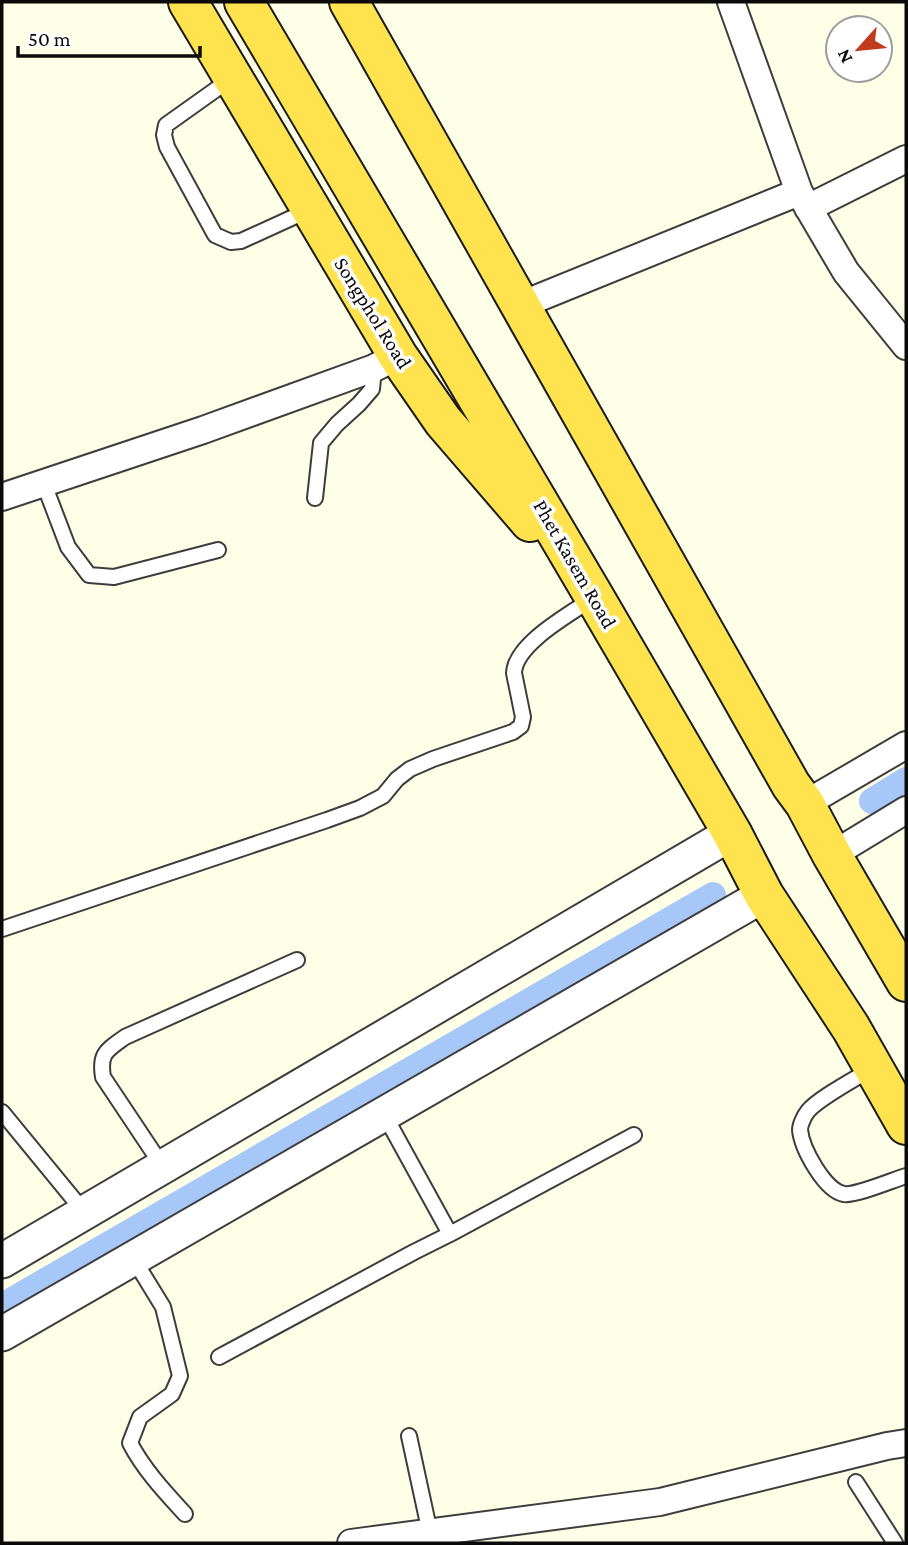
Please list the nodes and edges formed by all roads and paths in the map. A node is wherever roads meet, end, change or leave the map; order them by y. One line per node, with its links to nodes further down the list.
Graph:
1 (188, 2): 5 (highway, Songphol Road)
2 (244, 2): 16 (highway, Phet Kasem Road)
3 (349, 2): 9 (highway)
4 (731, 2): 7 (street)
5 (232, 78): 8 (highway, Songphol Road); 8 (lane)
6 (906, 159): 7 (street)
7 (804, 200): 9 (street); 10 (street)
8 (310, 209): 11 (highway, Songphol Road)
9 (521, 305): 18 (highway)
10 (906, 346)
11 (386, 362): 12 (street); 14 (lane); 16 (highway, Songphol Road)
12 (44, 484): 13 (street); 15 (lane)
13 (2, 497)
14 (315, 498)
15 (218, 550)
16 (595, 598): 20 (highway, Phet Kasem Road); 23 (lane)
17 (906, 745): 18 (street)
18 (805, 804): 21 (highway)
19 (906, 810): 21 (street)
20 (732, 833): 22 (highway, Phet Kasem Road); 31 (street)
21 (832, 855): 25 (highway)
22 (764, 895): 26 (highway, Phet Kasem Road); 29 (street)
23 (2, 929)
24 (297, 960): 31 (lane)
25 (906, 982)
26 (873, 1068): 28 (highway, Phet Kasem Road); 32 (lane)
27 (2, 1112): 33 (lane)
28 (906, 1125)
29 (391, 1127): 34 (lane); 35 (street)
30 (634, 1135): 34 (lane)
31 (163, 1167): 33 (street)
32 (906, 1176)
33 (85, 1213): 36 (street)
34 (450, 1234): 38 (lane)
35 (133, 1258): 37 (street); 42 (lane)
36 (2, 1261)
37 (2, 1335)
38 (219, 1357)
39 (409, 1436): 43 (lane)
40 (906, 1443): 43 (street)
41 (856, 1482): 45 (lane)
42 (185, 1514)
43 (430, 1533): 44 (street)
44 (351, 1543)
45 (895, 1543)

